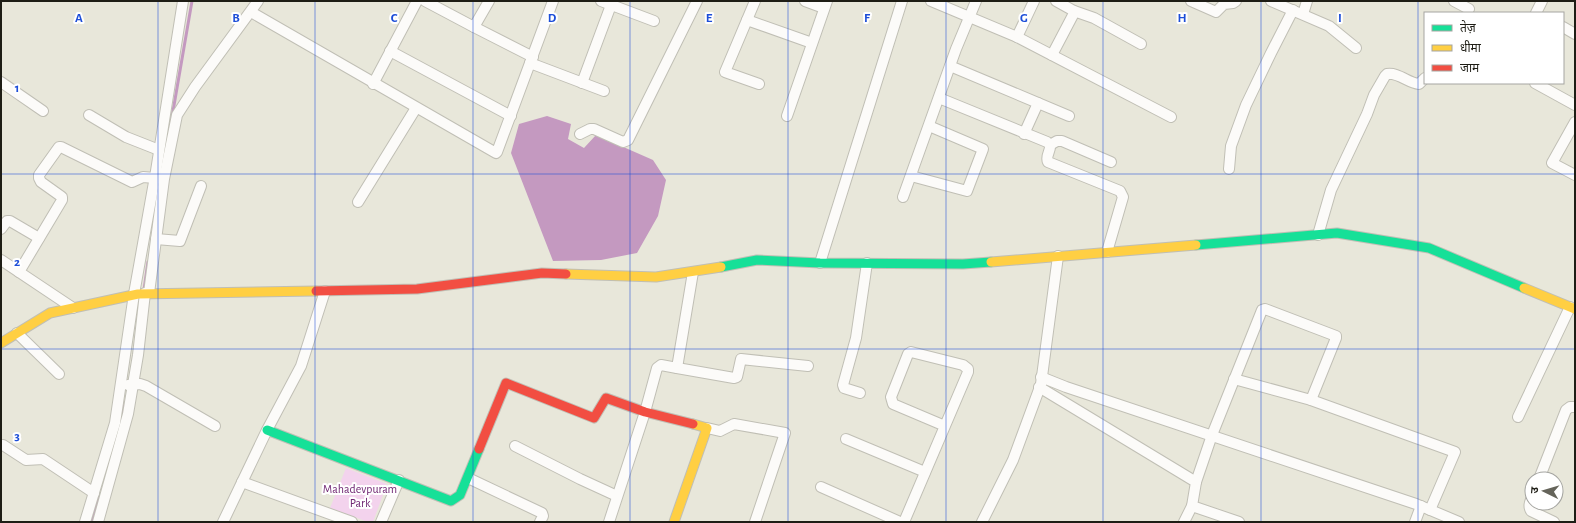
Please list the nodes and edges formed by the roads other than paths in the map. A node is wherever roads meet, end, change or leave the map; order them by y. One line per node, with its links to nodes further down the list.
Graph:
1 (172, 1): 21 (street)
2 (258, 1): 26 (street)
3 (417, 1): 38 (street)
4 (425, 1): 31 (street)
5 (489, 1): 31 (street)
6 (553, 1): 40 (street)
7 (601, 1): 23 (street)
8 (697, 1): 61 (street)
9 (755, 1): 29 (street)
10 (805, 1): 22 (street)
11 (902, 1): 80 (street)
12 (931, 1): 28 (street)
13 (976, 1): 28 (street)
14 (1034, 1): 34 (street)
15 (1056, 1): 25 (street)
16 (1191, 1): 17 (street)
17 (1236, 1)
18 (1272, 1): 27 (street)
19 (1307, 1): 27 (street)
20 (1454, 1): 24 (street)
21 (183, 4): 64 (street)
22 (825, 4): 35 (street)
23 (611, 5): 30 (street); 44 (street)
24 (1470, 8)
25 (1074, 11): 36 (street); 39 (street)
26 (251, 12): 45 (street); 76 (street)
27 (1298, 12): 37 (street); 66 (street)
28 (969, 17): 34 (street); 41 (street)
29 (747, 20): 35 (street); 46 (street)
30 (654, 21)
31 (474, 27): 40 (street)
32 (1564, 28): 33 (street)
33 (1575, 34)
34 (1017, 37): 39 (street)
35 (812, 43): 56 (street)
36 (1141, 44)
37 (1356, 48)
38 (390, 51): 45 (street); 55 (street)
39 (1052, 55): 58 (street)
40 (531, 60): 44 (street); 55 (street)
41 (950, 66): 49 (street); 50 (street)
42 (1424, 79): 74 (street)
43 (1, 82): 53 (street)
44 (582, 82): 48 (street)
45 (373, 84): 52 (street)
46 (759, 84)
47 (1537, 84): 51 (street)
48 (604, 92)
49 (939, 98): 60 (street); 62 (street)
50 (1038, 103): 57 (street); 62 (street)
51 (1575, 105)
52 (416, 108): 55 (street); 72 (street)
53 (43, 112)
54 (89, 115): 64 (street)
55 (512, 116)
56 (787, 116)
57 (1069, 116)
58 (1171, 117)
59 (1575, 122): 67 (street)
60 (929, 126): 68 (street); 68 (street)
61 (580, 134)
62 (1024, 134): 63 (street)
63 (1050, 145): 65 (street); 77 (street)
64 (160, 150): 69 (street)
65 (1111, 162)
66 (1229, 169)
67 (1575, 175)
68 (911, 176): 71 (street)
69 (155, 178): 75 (street); 85 (street)
70 (201, 186): 76 (street)
71 (903, 197)
72 (358, 202)
73 (1, 229): 75 (street)
74 (1318, 235): 77 (street); 87 (street)
75 (39, 238): 82 (street)
76 (156, 239): 85 (street)
77 (1106, 252): 78 (street)
78 (1058, 256): 81 (street); 94 (street)
79 (1, 260): 82 (street)
80 (820, 263): 81 (street); 83 (street)
81 (867, 263): 96 (street)
82 (19, 272): 86 (street)
83 (693, 272): 84 (street); 91 (street)
84 (325, 291): 85 (street); 104 (street)
85 (142, 294): 86 (street); 95 (street)
86 (74, 308): 88 (street)
87 (1573, 308): 100 (street)
88 (17, 333): 89 (street); 92 (street)
89 (1, 343)
90 (808, 366): 91 (street)
91 (677, 368): 99 (street)
92 (59, 374)
93 (1234, 379): 97 (street); 97 (street); 105 (street)
94 (1040, 382): 105 (street); 114 (street); 131 (street)
95 (127, 385): 101 (street); 116 (street); 122 (street)
96 (860, 394)
97 (1311, 400): 119 (street)
98 (1575, 407): 109 (street)
99 (645, 412): 103 (street); 111 (street); 117 (street)
100 (1518, 417)
101 (216, 426)
102 (945, 426): 102 (street); 110 (street)
103 (707, 428): 128 (street); 129 (street)
104 (267, 430): 112 (street); 113 (street)
105 (1212, 435): 114 (street); 119 (street)
106 (846, 438): 110 (street)
107 (3, 445): 116 (street)
108 (515, 446): 117 (street)
109 (1542, 471)
110 (925, 472): 130 (street)
111 (468, 478): 112 (street); 126 (street)
112 (398, 480): 125 (street)
113 (242, 482): 123 (street); 124 (street)
114 (1196, 482): 118 (street)
115 (822, 487): 130 (street)
116 (94, 492): 121 (street)
117 (618, 496): 127 (street)
118 (1192, 506): 132 (street); 133 (street)
119 (1426, 508): 134 (street); 135 (street)
120 (1531, 511): 136 (street)
121 (85, 522)
122 (98, 522)
123 (223, 522)
124 (352, 522)
125 (381, 522)
126 (540, 522)
127 (609, 522)
128 (674, 522)
129 (755, 522)
130 (899, 522)
131 (982, 522)
132 (1184, 522)
133 (1238, 522)
134 (1415, 522)
135 (1459, 522)
136 (1554, 522)

